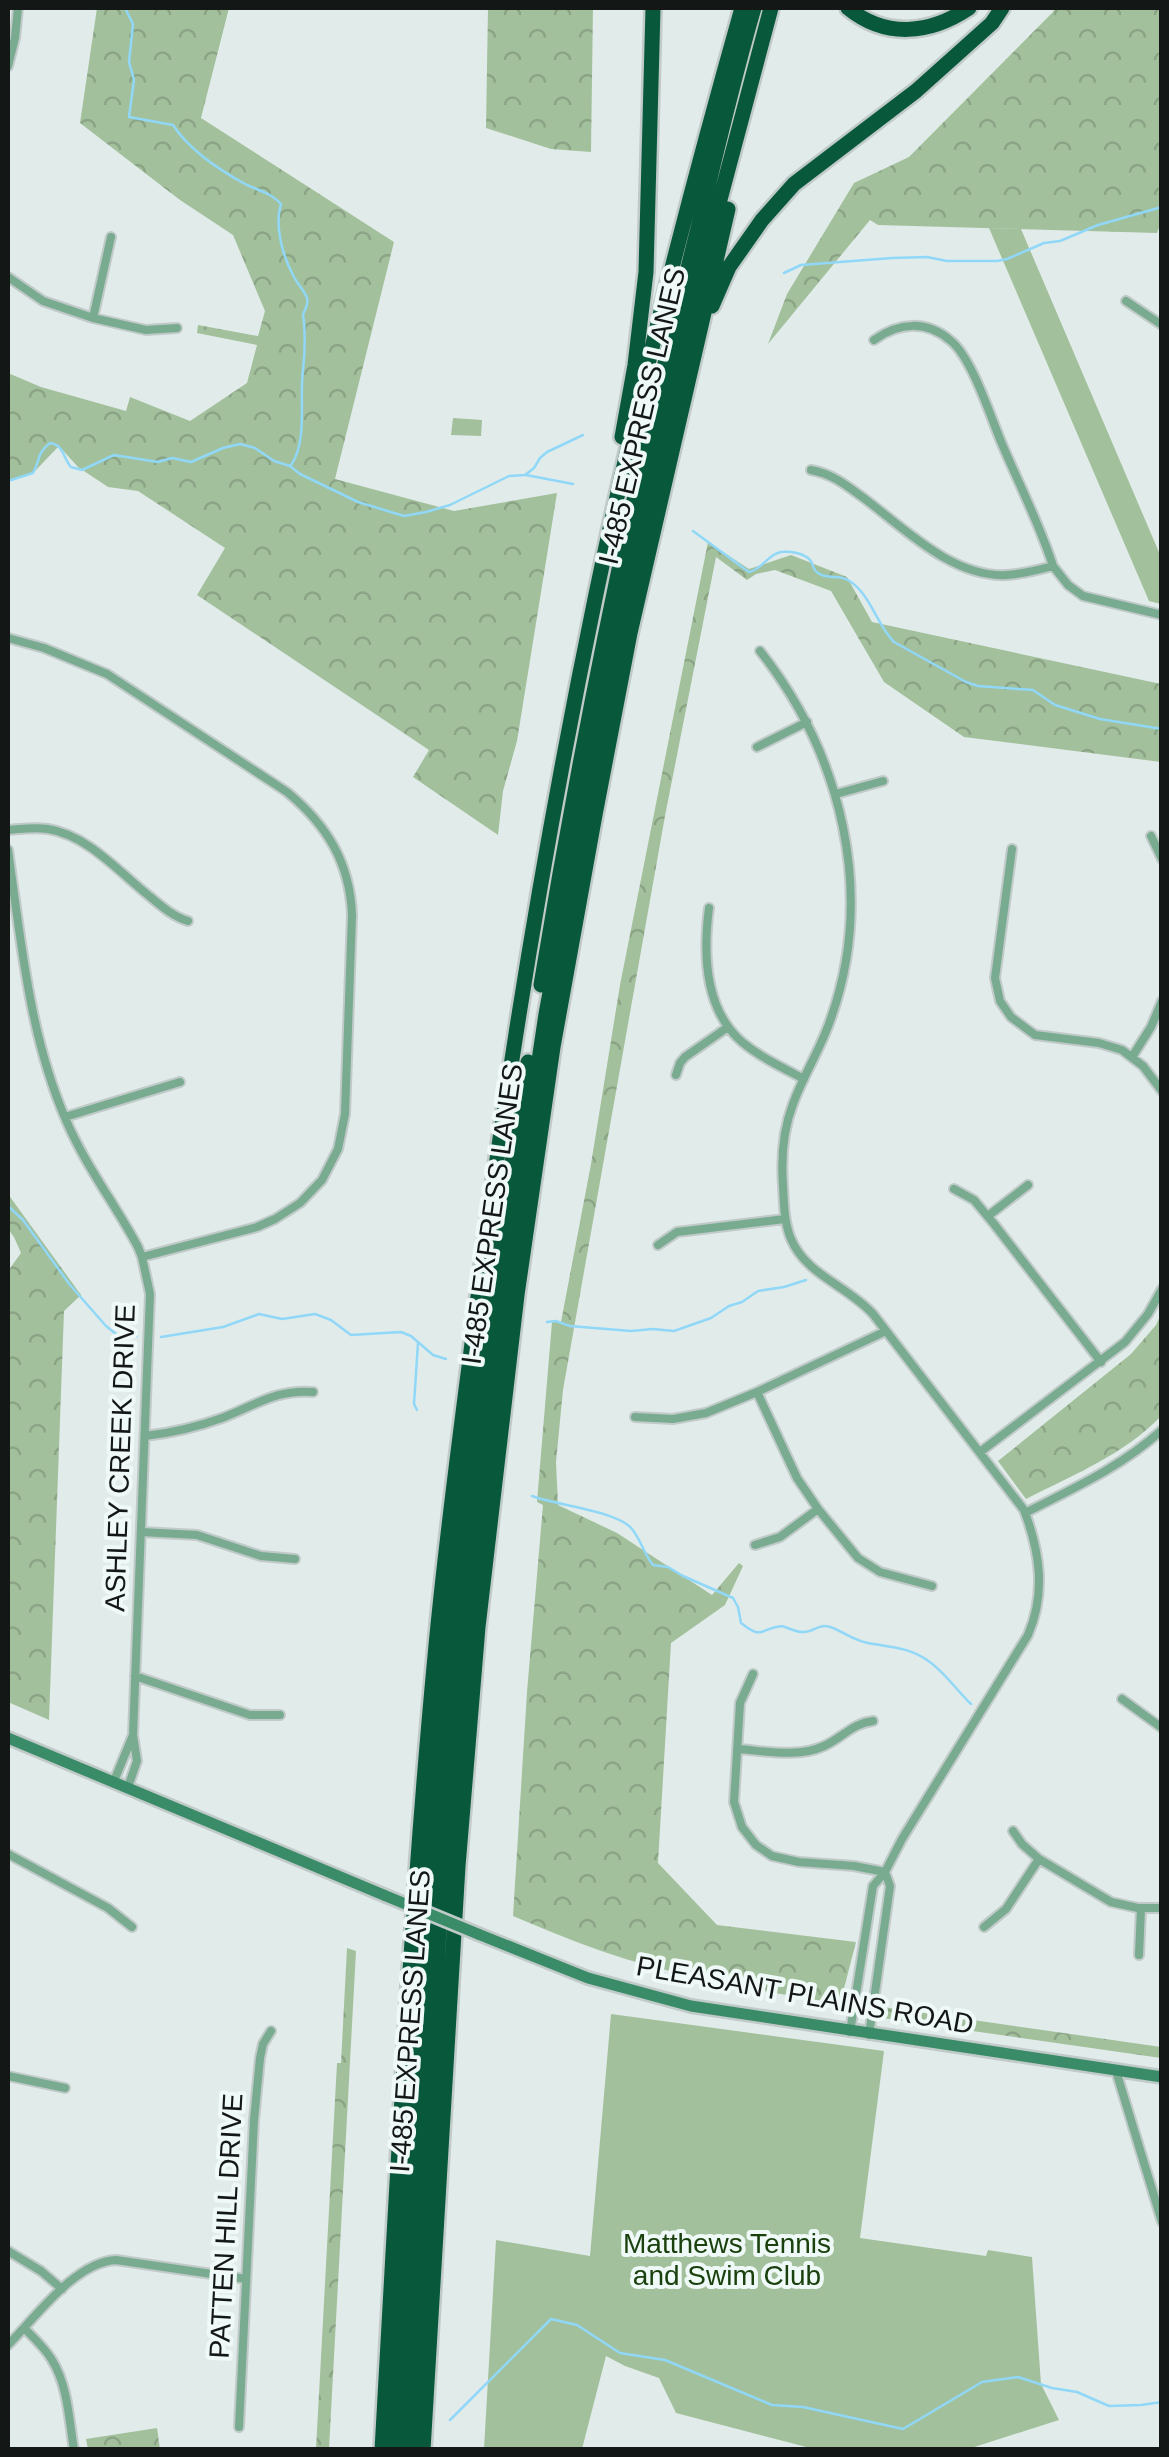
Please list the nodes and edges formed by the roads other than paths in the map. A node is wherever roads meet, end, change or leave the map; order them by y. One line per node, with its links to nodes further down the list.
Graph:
1 (18, 8): 10 (street)
2 (653, 8): 20 (highway)
3 (742, 8): 20 (highway)
4 (754, 8): 100 (highway, I-485 EXPRESS LANES)
5 (771, 8): 86 (highway, I-485 EXPRESS LANES)
6 (782, 8): 18 (highway)
7 (848, 8): 8 (highway)
8 (969, 8)
9 (1002, 8): 18 (highway)
10 (8, 66)
11 (111, 237): 14 (street)
12 (8, 277): 14 (street)
13 (1126, 301): 15 (street)
14 (93, 318): 16 (street)
15 (1162, 325)
16 (178, 328)
17 (874, 340): 21 (street)
18 (689, 371): 79 (highway)
19 (810, 470): 21 (street)
20 (616, 502): 95 (highway)
21 (1053, 566): 22 (street)
22 (1162, 615)
23 (8, 638): 49 (street)
24 (760, 651): 25 (street)
25 (808, 722): 26 (street); 28 (street)
26 (758, 747)
27 (884, 781): 28 (street)
28 (836, 794): 40 (street)
29 (8, 830): 35 (street)
30 (1151, 836): 33 (street)
31 (1012, 849): 38 (street)
32 (8, 850): 43 (street, ASHLEY CREEK DRIVE)
33 (1162, 858)
34 (709, 908): 37 (street)
35 (188, 920)
36 (1162, 1002): 38 (street)
37 (728, 1027): 39 (street); 40 (street)
38 (1132, 1057): 42 (street)
39 (676, 1075)
40 (804, 1079): 47 (street)
41 (180, 1082): 43 (street)
42 (1162, 1091)
43 (65, 1118): 49 (street, ASHLEY CREEK DRIVE)
44 (1028, 1185): 46 (street)
45 (954, 1189): 46 (street)
46 (988, 1216): 52 (street)
47 (785, 1219): 48 (street); 51 (street)
48 (658, 1245)
49 (142, 1257): 57 (street, ASHLEY CREEK DRIVE)
50 (1162, 1288): 52 (street)
51 (886, 1332): 54 (street); 58 (street)
52 (1102, 1362): 58 (street)
53 (313, 1392): 57 (street)
54 (757, 1392): 55 (street); 59 (street)
55 (635, 1417)
56 (1162, 1430): 60 (street)
57 (145, 1436): 61 (street, ASHLEY CREEK DRIVE)
58 (980, 1452): 60 (street)
59 (818, 1509): 62 (street); 64 (street)
60 (1025, 1512): 80 (street)
61 (140, 1532): 63 (street); 66 (street, ASHLEY CREEK DRIVE)
62 (754, 1545)
63 (295, 1560)
64 (932, 1586)
65 (753, 1674): 73 (street)
66 (135, 1676): 68 (street); 71 (street, ASHLEY CREEK DRIVE)
67 (1122, 1699): 70 (street)
68 (280, 1715)
69 (874, 1721): 73 (street)
70 (1162, 1728)
71 (132, 1736): 74 (street, ASHLEY CREEK DRIVE); 75 (street, ASHLEY CREEK DRIVE)
72 (8, 1738): 74 (street, PLEASANT PLAINS ROAD)
73 (738, 1749): 80 (street)
74 (114, 1781): 75 (street, PLEASANT PLAINS ROAD)
75 (128, 1787): 88 (street, PLEASANT PLAINS ROAD, bridge)
76 (1013, 1830): 78 (street)
77 (8, 1854): 83 (street)
78 (1038, 1859): 81 (street); 84 (street)
79 (458, 1866): 86 (highway); 107 (highway)
80 (885, 1872): 88 (street); 89 (street)
81 (1141, 1908): 82 (street); 85 (street)
82 (1162, 1908)
83 (132, 1927)
84 (984, 1927)
85 (1140, 1955)
86 (436, 1993): 106 (highway, I-485 EXPRESS LANES)
87 (271, 2030): 97 (street, PATTEN HILL DRIVE)
88 (850, 2032): 89 (street, PLEASANT PLAINS ROAD)
89 (869, 2035): 90 (street, PLEASANT PLAINS ROAD)
90 (1116, 2071): 92 (street, PLEASANT PLAINS ROAD); 94 (street)
91 (8, 2076): 93 (street)
92 (1162, 2077)
93 (65, 2088)
94 (1162, 2222)
95 (394, 2240): 100 (highway); 104 (highway)
96 (8, 2250): 98 (street)
97 (246, 2279): 98 (street); 102 (street, PATTEN HILL DRIVE)
98 (62, 2289): 99 (street)
99 (24, 2328): 101 (street); 103 (street)
100 (402, 2343): 105 (highway, I-485 EXPRESS LANES)
101 (8, 2345)
102 (239, 2427)
103 (74, 2450)
104 (382, 2450)
105 (396, 2450)
106 (410, 2450)
107 (423, 2450)

